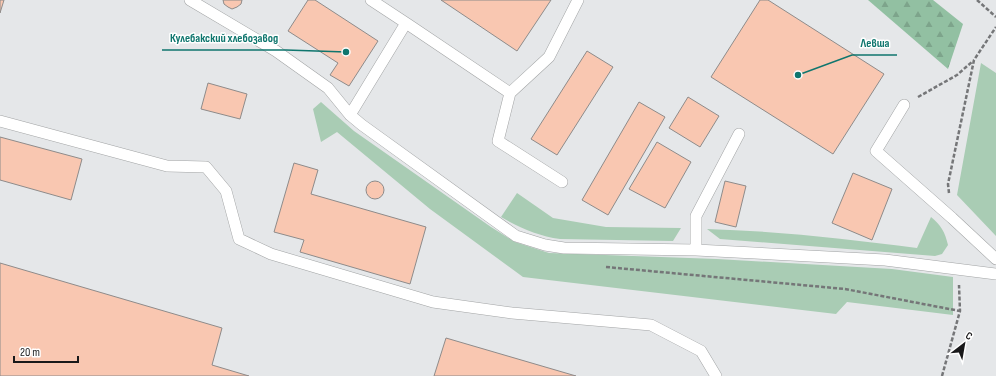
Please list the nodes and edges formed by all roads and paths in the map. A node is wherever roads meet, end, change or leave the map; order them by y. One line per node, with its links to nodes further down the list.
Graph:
1 (190, 0): 11 (lane)
2 (371, 0): 6 (lane)
3 (578, 0): 9 (lane)
4 (977, 0): 5 (path)
5 (996, 17)
6 (406, 23): 9 (lane); 11 (lane)
7 (996, 27): 8 (path)
8 (974, 60): 10 (path); 15 (path)
9 (510, 93): 14 (lane)
10 (904, 105): 15 (lane)
11 (350, 114): 16 (lane)
12 (0, 121): 20 (lane)
13 (739, 134): 16 (lane)
14 (562, 182)
15 (952, 218): 17 (lane)
16 (696, 250): 18 (lane)
17 (996, 258)
18 (959, 269): 19 (lane); 21 (path)
19 (996, 274)
20 (716, 376)
21 (942, 376)

